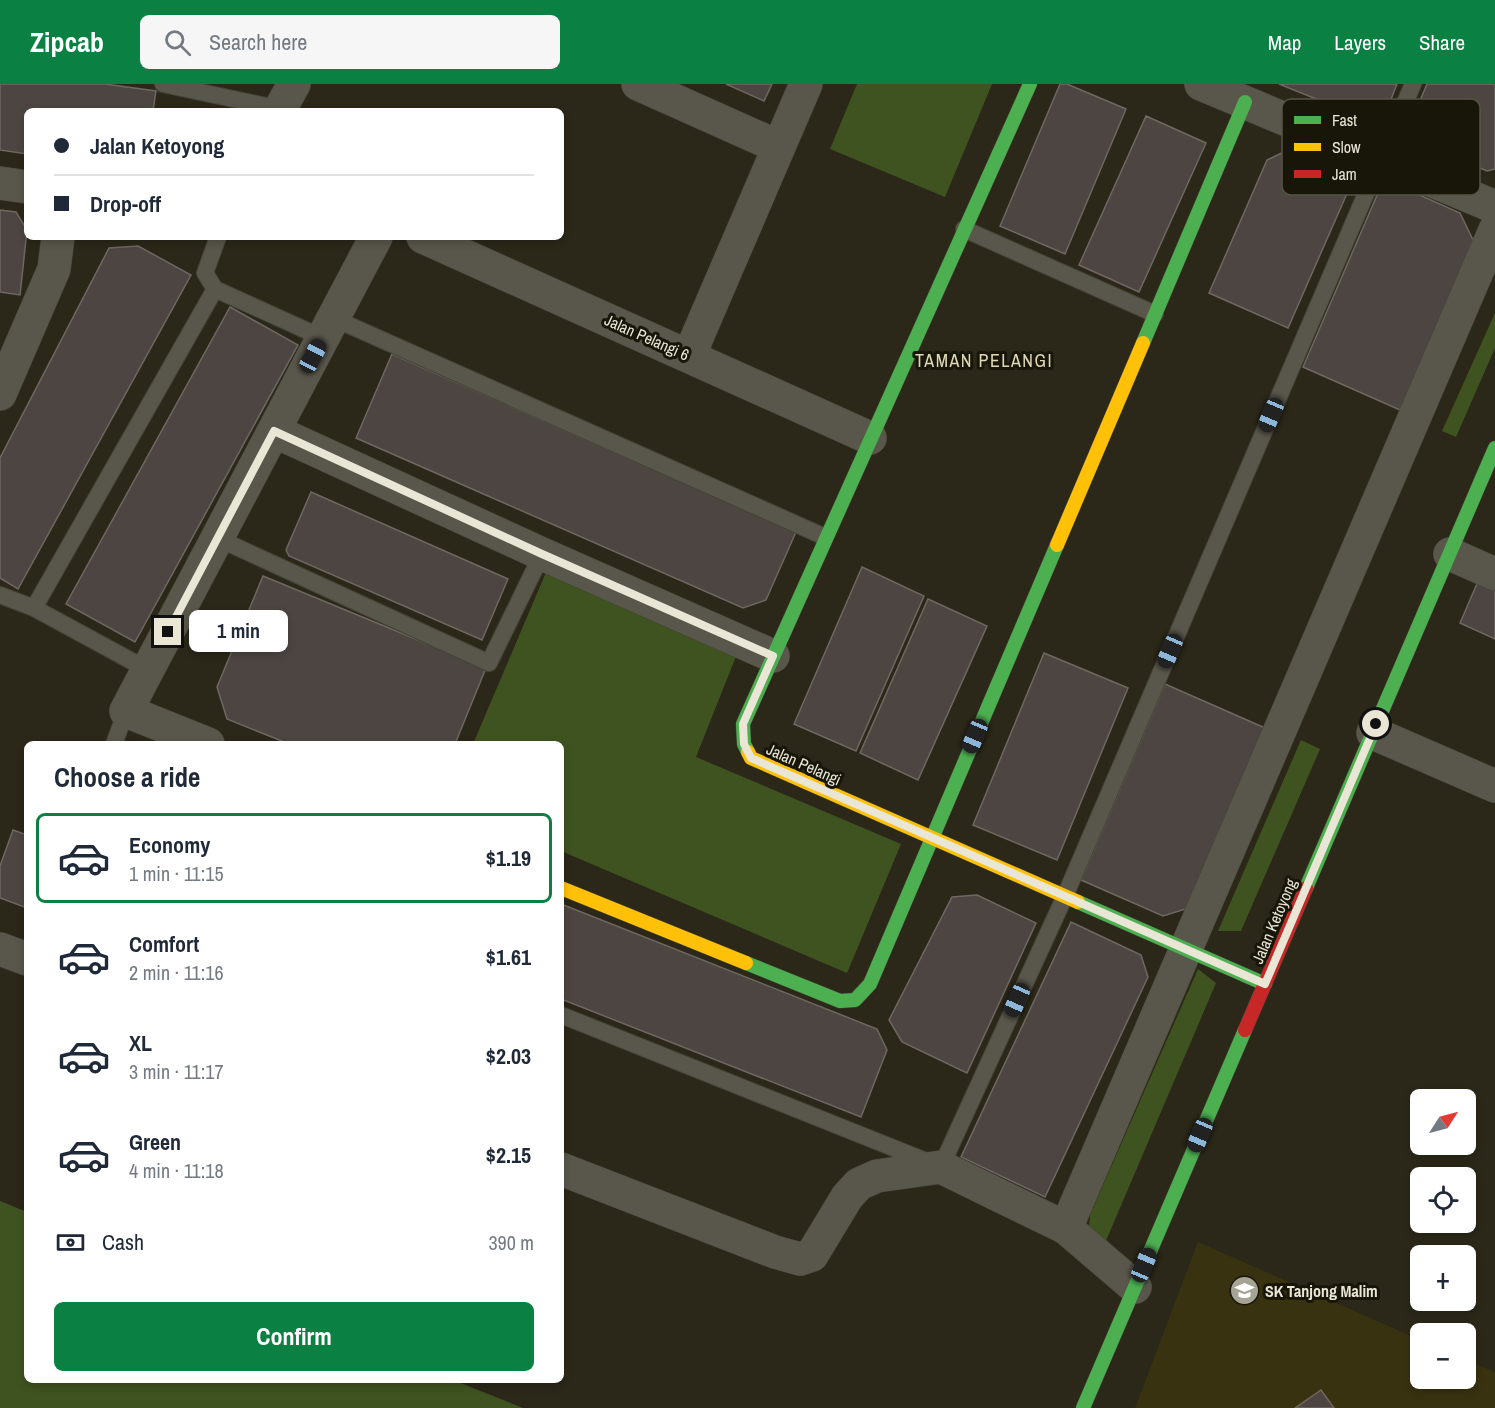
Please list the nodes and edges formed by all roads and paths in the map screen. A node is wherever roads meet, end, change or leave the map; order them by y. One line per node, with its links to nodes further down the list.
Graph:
1 (163, 84): 8 (lane)
2 (638, 84): 11 (street)
3 (806, 84): 11 (street)
4 (1030, 84): 17 (street, Jalan Pelangi)
5 (1201, 84): 9 (street)
6 (1413, 84): 7 (lane)
7 (1407, 99)
8 (284, 101)
9 (1245, 102): 10 (street); 24 (street)
10 (1282, 118)
11 (779, 147): 26 (street)
12 (0, 183): 13 (street)
13 (24, 187)
14 (1366, 195): 47 (lane)
15 (1466, 195): 16 (street)
16 (1495, 207)
17 (964, 229): 24 (lane); 29 (street, Jalan Pelangi)
18 (1495, 230): 49 (street)
19 (58, 240): 27 (street)
20 (217, 240): 23 (lane)
21 (374, 240): 25 (street)
22 (430, 240): 26 (street, Jalan Pelangi 6)
23 (215, 289): 25 (lane); 37 (lane)
24 (1155, 314): 45 (street)
25 (328, 328): 28 (street); 31 (lane)
26 (689, 356): 29 (street, Jalan Pelangi 6)
27 (0, 394)
28 (274, 431): 32 (street); 33 (street)
29 (870, 438): 31 (street, Jalan Pelangi)
30 (1495, 448): 34 (street, Jalan Ketoyong)
31 (825, 537): 38 (street, Jalan Pelangi)
32 (217, 538): 33 (lane); 39 (street)
33 (542, 554): 38 (street)
34 (1450, 554): 35 (street); 41 (street, Jalan Ketoyong)
35 (1495, 574)
36 (0, 595): 37 (lane)
37 (34, 608): 39 (lane)
38 (773, 656): 45 (street, Jalan Pelangi)
39 (148, 670): 40 (street)
40 (126, 711): 42 (lane); 43 (street)
41 (1372, 733): 44 (street); 51 (street, Jalan Ketoyong)
42 (115, 741)
43 (201, 741)
44 (1495, 786)
45 (932, 838): 46 (street); 47 (street)
46 (564, 889)
47 (1065, 896): 49 (street); 53 (lane)
48 (0, 949): 50 (street)
49 (1186, 949): 51 (street); 55 (street)
50 (24, 958)
51 (1265, 984): 56 (street, Jalan Ketoyong)
52 (564, 1016): 53 (lane)
53 (941, 1167): 54 (street); 55 (street)
54 (564, 1170)
55 (1066, 1228): 56 (street)
56 (1135, 1287): 57 (street, Jalan Ketoyong)
57 (1087, 1406)

